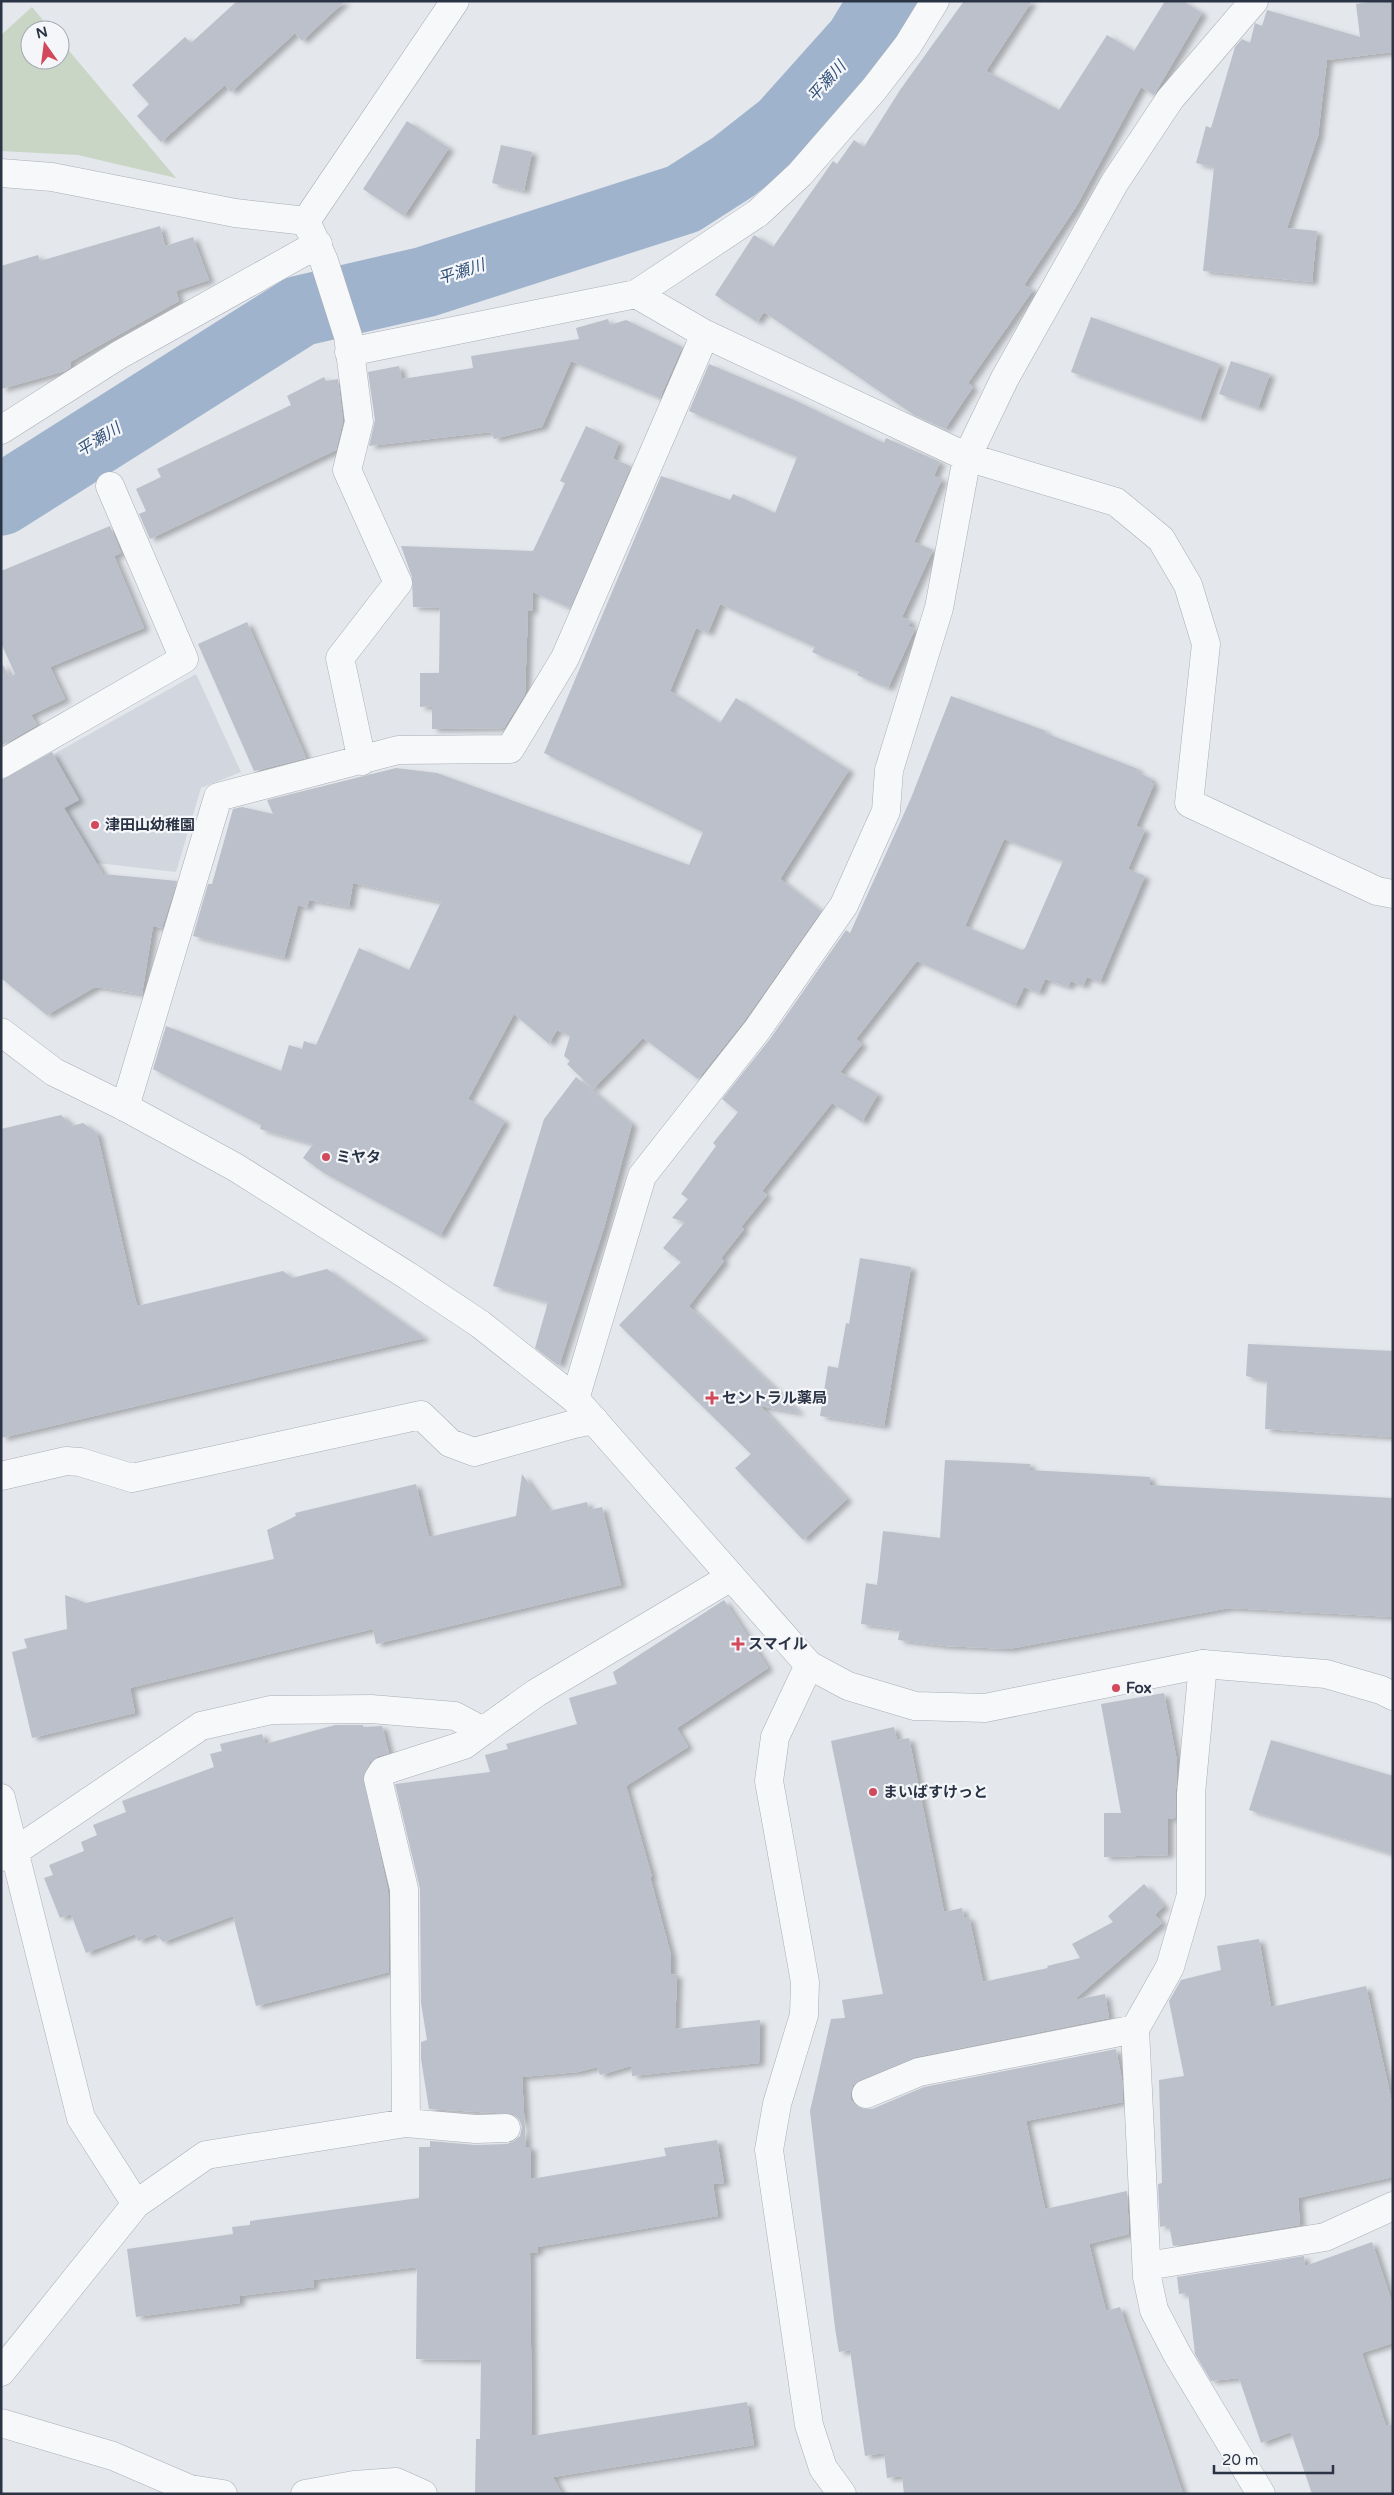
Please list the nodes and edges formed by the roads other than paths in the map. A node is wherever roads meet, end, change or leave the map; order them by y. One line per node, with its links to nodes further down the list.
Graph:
1 (455, 1): 5 (street)
2 (936, 1): 6 (street)
3 (1254, 1): 10 (street)
4 (1, 174): 5 (street)
5 (316, 242): 8 (street); 9 (street)
6 (636, 294): 7 (street); 8 (street)
7 (705, 334): 10 (street); 12 (street)
8 (348, 344): 12 (street)
9 (1, 430)
10 (967, 457): 14 (street); 17 (street)
11 (110, 486): 13 (street)
12 (362, 761): 16 (street)
13 (1, 764)
14 (1393, 894)
15 (1, 1032): 16 (street)
16 (125, 1107): 17 (street)
17 (575, 1399): 18 (street)
18 (594, 1420): 19 (street); 20 (street)
19 (1, 1476)
20 (731, 1577): 22 (street); 24 (street)
21 (1203, 1664): 22 (street); 23 (street); 27 (street)
22 (810, 1665): 39 (street)
23 (1393, 1696)
24 (483, 1731): 26 (street); 29 (street)
25 (1, 1798): 26 (street)
26 (8, 1854): 31 (street)
27 (1135, 2029): 28 (street); 33 (street)
28 (866, 2094)
29 (406, 2123): 30 (street); 31 (street)
30 (506, 2128)
31 (136, 2204): 34 (street)
32 (1393, 2206): 33 (street)
33 (1147, 2266): 40 (street)
34 (1, 2372)
35 (1, 2424): 36 (street)
36 (223, 2494)
37 (305, 2494): 38 (street)
38 (423, 2494)
39 (842, 2494)
40 (1261, 2494)

